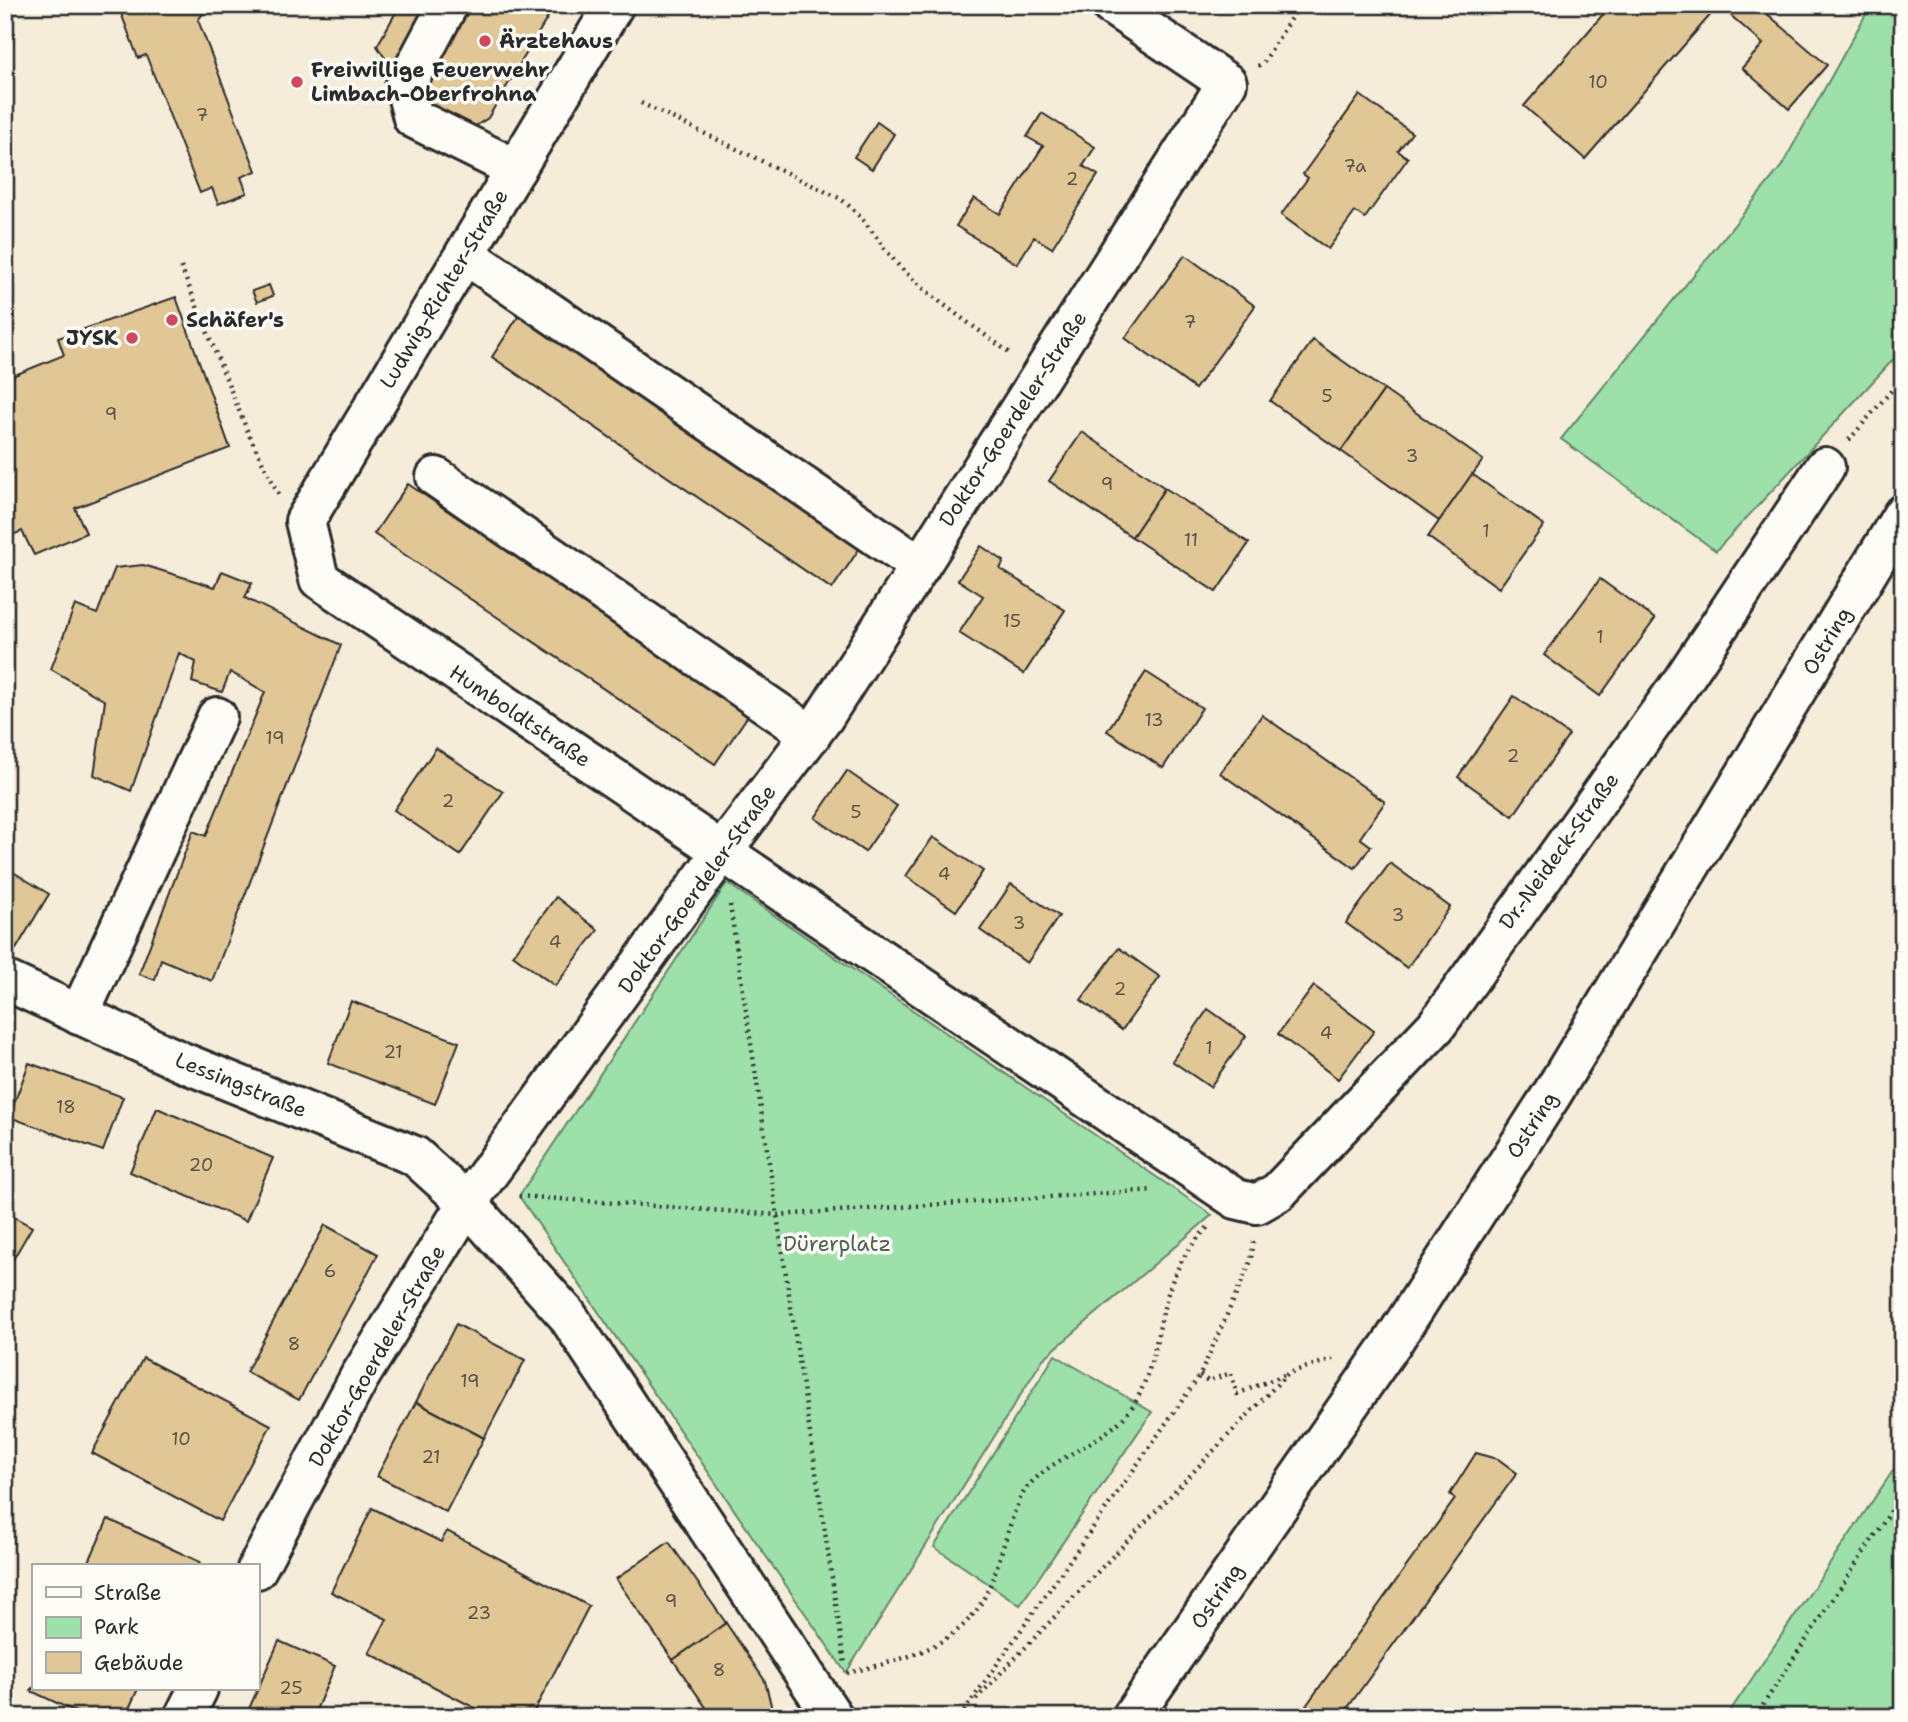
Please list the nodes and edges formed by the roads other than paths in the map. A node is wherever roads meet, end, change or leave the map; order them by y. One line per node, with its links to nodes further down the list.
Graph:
1 (448, 5): 4 (street)
2 (614, 5): 4 (street, Ludwig-Richter-Straße)
3 (1111, 5): 9 (street, Doktor-Goerdeler-Straße)
4 (516, 169): 5 (street, Ludwig-Richter-Straße)
5 (465, 254): 9 (street); 10 (street, Ludwig-Richter-Straße)
6 (1825, 467): 13 (street, Dr.-Neideck-Straße)
7 (436, 477): 12 (street)
8 (1903, 514): 21 (street, Ostring)
9 (920, 565): 12 (street, Doktor-Goerdeler-Straße)
10 (319, 579): 13 (street, Humboldtstraße)
11 (217, 716): 15 (street)
12 (811, 735): 13 (street, Doktor-Goerdeler-Straße)
13 (721, 853): 16 (street, Doktor-Goerdeler-Straße)
14 (7, 986): 15 (street, Lessingstraße)
15 (79, 1015): 16 (street, Lessingstraße)
16 (467, 1203): 17 (street, Doktor-Goerdeler-Straße); 19 (street)
17 (259, 1565)
18 (198, 1690): 20 (street)
19 (834, 1695)
20 (184, 1717)
21 (1132, 1717)

